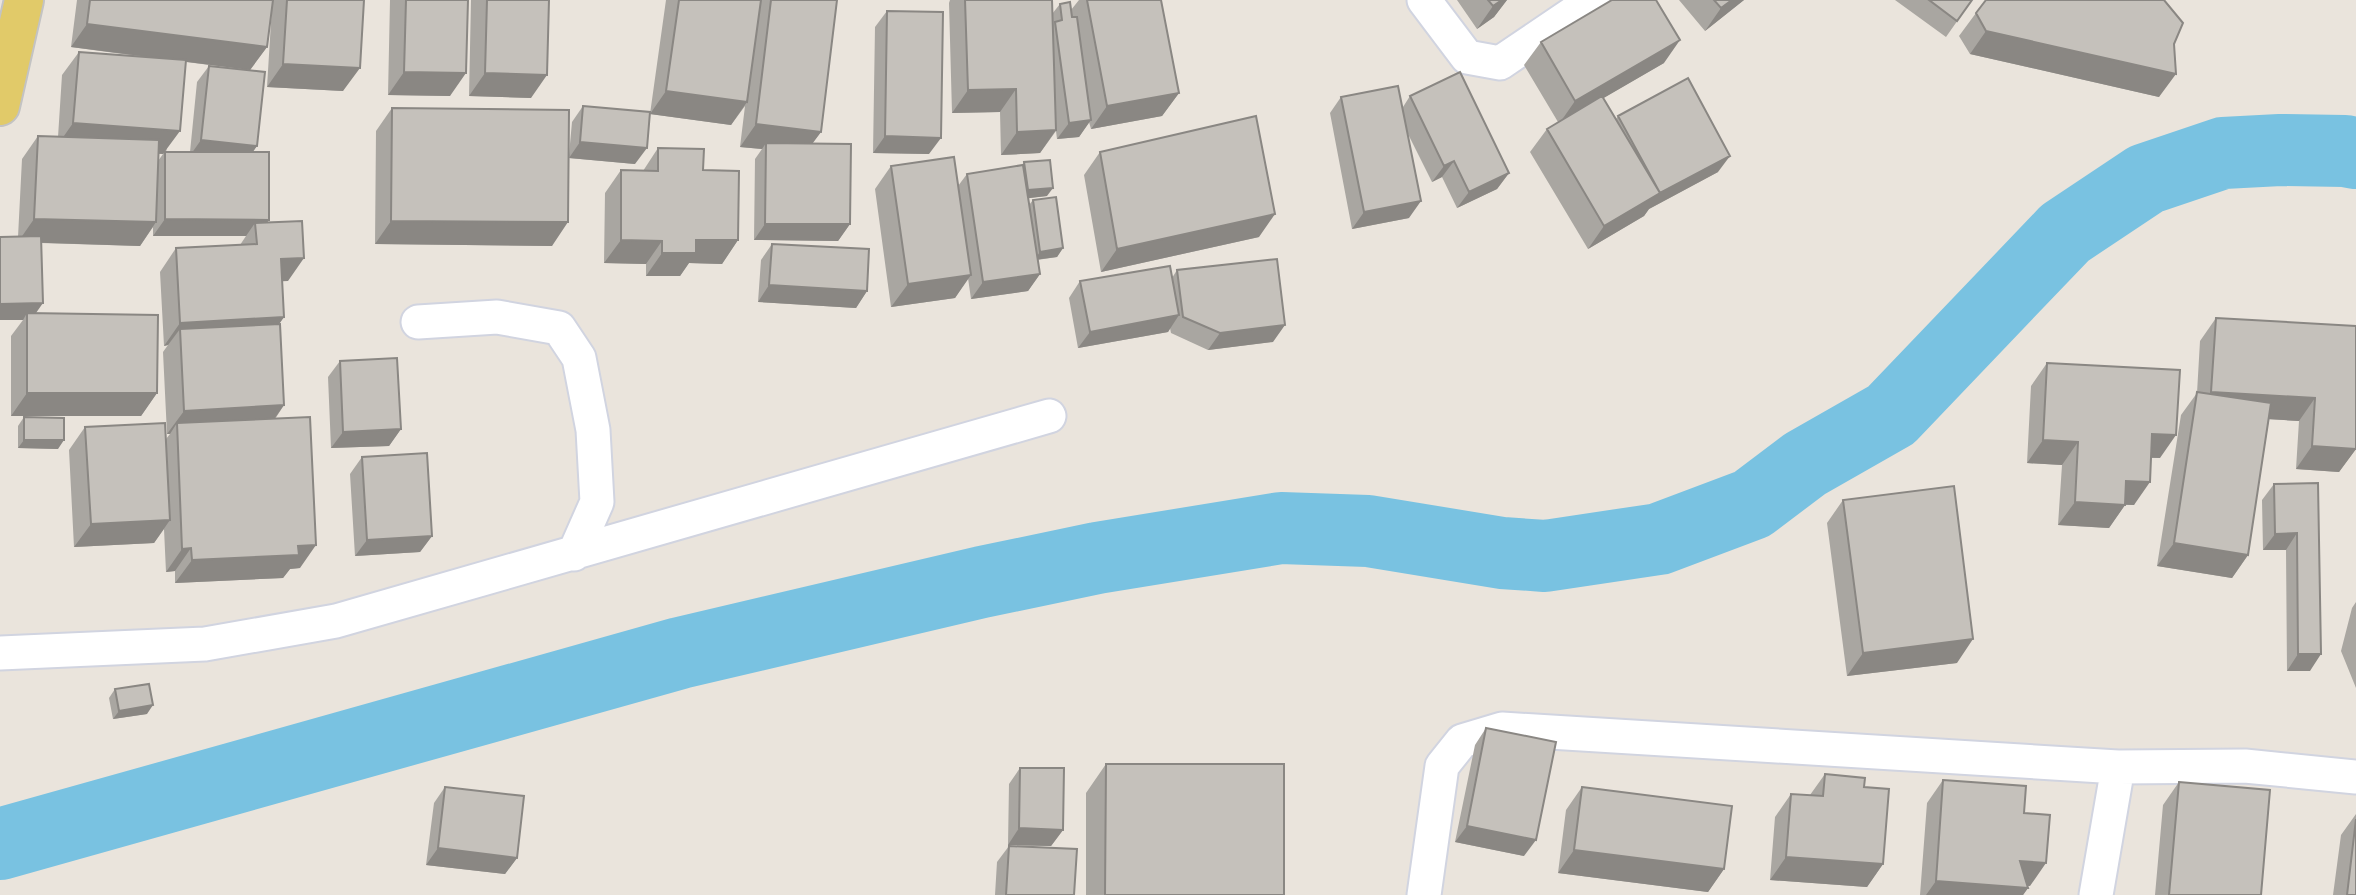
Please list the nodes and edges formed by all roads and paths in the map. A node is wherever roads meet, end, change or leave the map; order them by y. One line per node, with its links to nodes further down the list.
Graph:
1 (24, 0): 4 (main road)
2 (1424, 0): 3 (street)
3 (1592, 0)
4 (0, 106)
5 (418, 322): 7 (street)
6 (1049, 416): 7 (street)
7 (574, 554): 8 (street)
8 (0, 653)
9 (2118, 767): 10 (street); 11 (street); 12 (street)
10 (2356, 777)
11 (1424, 895)
12 (2095, 895)

